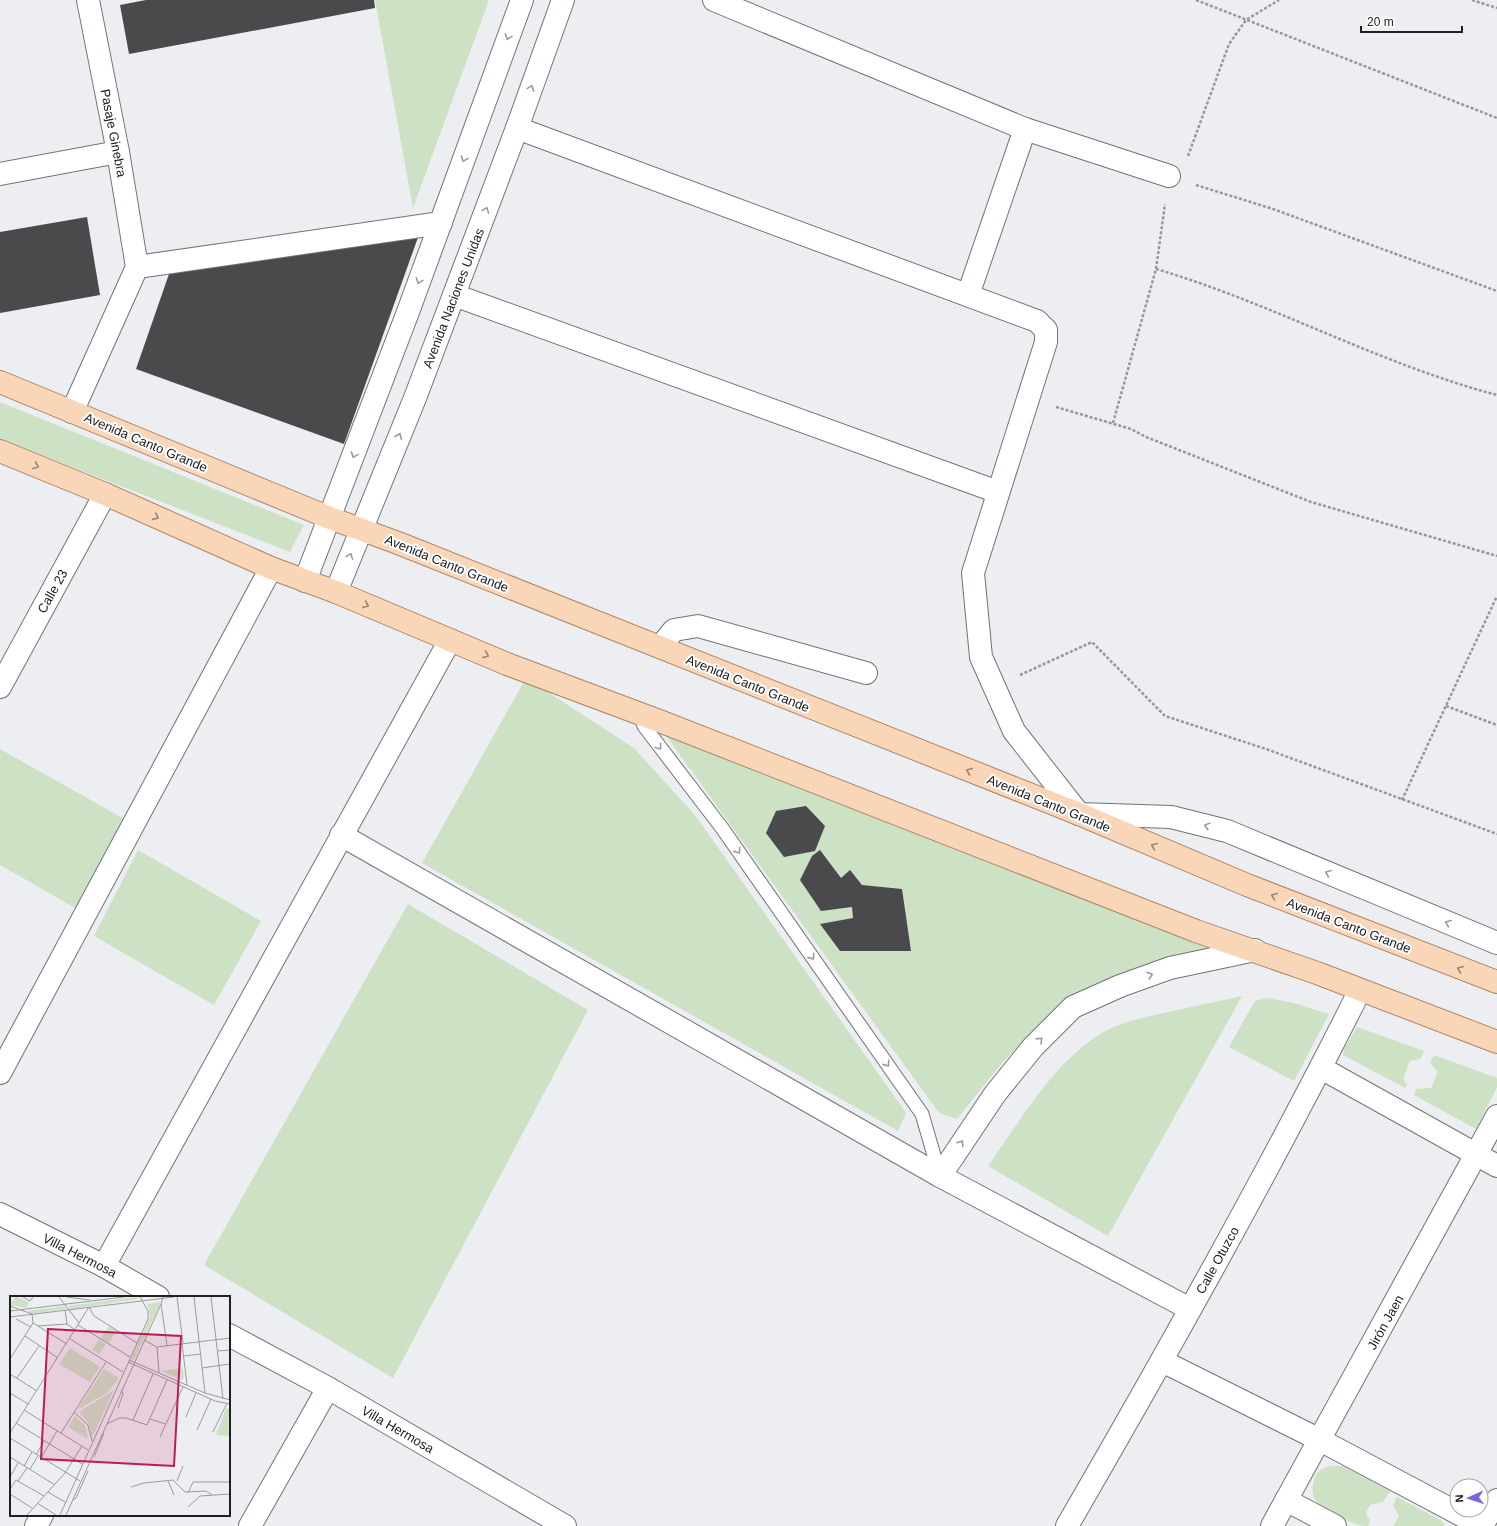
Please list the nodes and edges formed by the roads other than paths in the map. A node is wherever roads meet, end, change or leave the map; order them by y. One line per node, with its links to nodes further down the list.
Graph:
1 (88, 0): 7 (street, Pasaje Ginebra)
2 (522, 0): 10 (street, one-way to 10)
3 (563, 0): 5 (street, Avenida Naciones Unidas, one-way to 3)
4 (714, 0): 6 (street)
5 (517, 128): 12 (street, Avenida Naciones Unidas, one-way to 5); 13 (street)
6 (1025, 129): 9 (street); 13 (street)
7 (118, 152): 8 (street); 11 (street, Pasaje Ginebra)
8 (0, 174)
9 (1174, 178)
10 (440, 223): 11 (street); 19 (street, one-way to 19)
11 (138, 267): 15 (street)
12 (454, 295): 17 (street); 20 (street, Avenida Naciones Unidas, one-way to 12)
13 (968, 295): 17 (street)
14 (0, 382): 15 (main road, Avenida Canto Grande)
15 (72, 412): 19 (main road, Avenida Canto Grande)
16 (0, 451): 18 (main road, one-way to 18)
17 (998, 492): 29 (street)
18 (105, 494): 21 (main road, one-way to 21); 27 (street, Calle 23)
19 (330, 518): 20 (main road, Avenida Canto Grande); 22 (street)
20 (360, 529): 23 (street, Avenida Naciones Unidas, one-way to 20); 25 (main road, Avenida Canto Grande)
21 (271, 568): 22 (main road); 37 (street)
22 (305, 581): 23 (main road)
23 (336, 592): 24 (main road, one-way to 24)
24 (450, 640): 28 (main road, one-way to 28); 30 (street)
25 (660, 647): 26 (street); 29 (main road, Avenida Canto Grande, one-way to 25)
26 (866, 673)
27 (0, 687)
28 (640, 714): 32 (main road); 41 (lane, one-way to 41)
29 (1079, 814): 31 (street, one-way to 29); 33 (main road, Avenida Canto Grande, one-way to 29)
30 (341, 835): 41 (street); 43 (street)
31 (1497, 943)
32 (1255, 950): 34 (main road); 41 (street, one-way to 32)
33 (1497, 982)
34 (1360, 990): 35 (main road); 36 (street, Calle Otuzco)
35 (1497, 1042)
36 (1321, 1068): 39 (street); 45 (street, Calle Otuzco)
37 (0, 1073)
38 (1497, 1116): 39 (street, Jirón Jaen)
39 (1477, 1155): 40 (street); 49 (street, Jirón Jaen)
40 (1497, 1166)
41 (940, 1176): 45 (street)
42 (0, 1214): 43 (street, Villa Hermosa)
43 (104, 1266): 44 (street, Villa Hermosa)
44 (156, 1296)
45 (1190, 1309): 47 (street, Calle Otuzco)
46 (230, 1336): 48 (street, Villa Hermosa)
47 (1162, 1361): 49 (street); 56 (street, Calle Otuzco)
48 (328, 1388): 54 (street); 55 (street, Villa Hermosa)
49 (1320, 1440): 50 (street, Jirón Jaen); 59 (street)
50 (1286, 1500): 57 (street, Jirón Jaen); 58 (street)
51 (1497, 1500): 59 (street)
52 (41, 1516): 53 (street)
53 (36, 1526)
54 (250, 1526)
55 (565, 1526)
56 (1067, 1526)
57 (1272, 1526)
58 (1336, 1526)
59 (1482, 1526)

